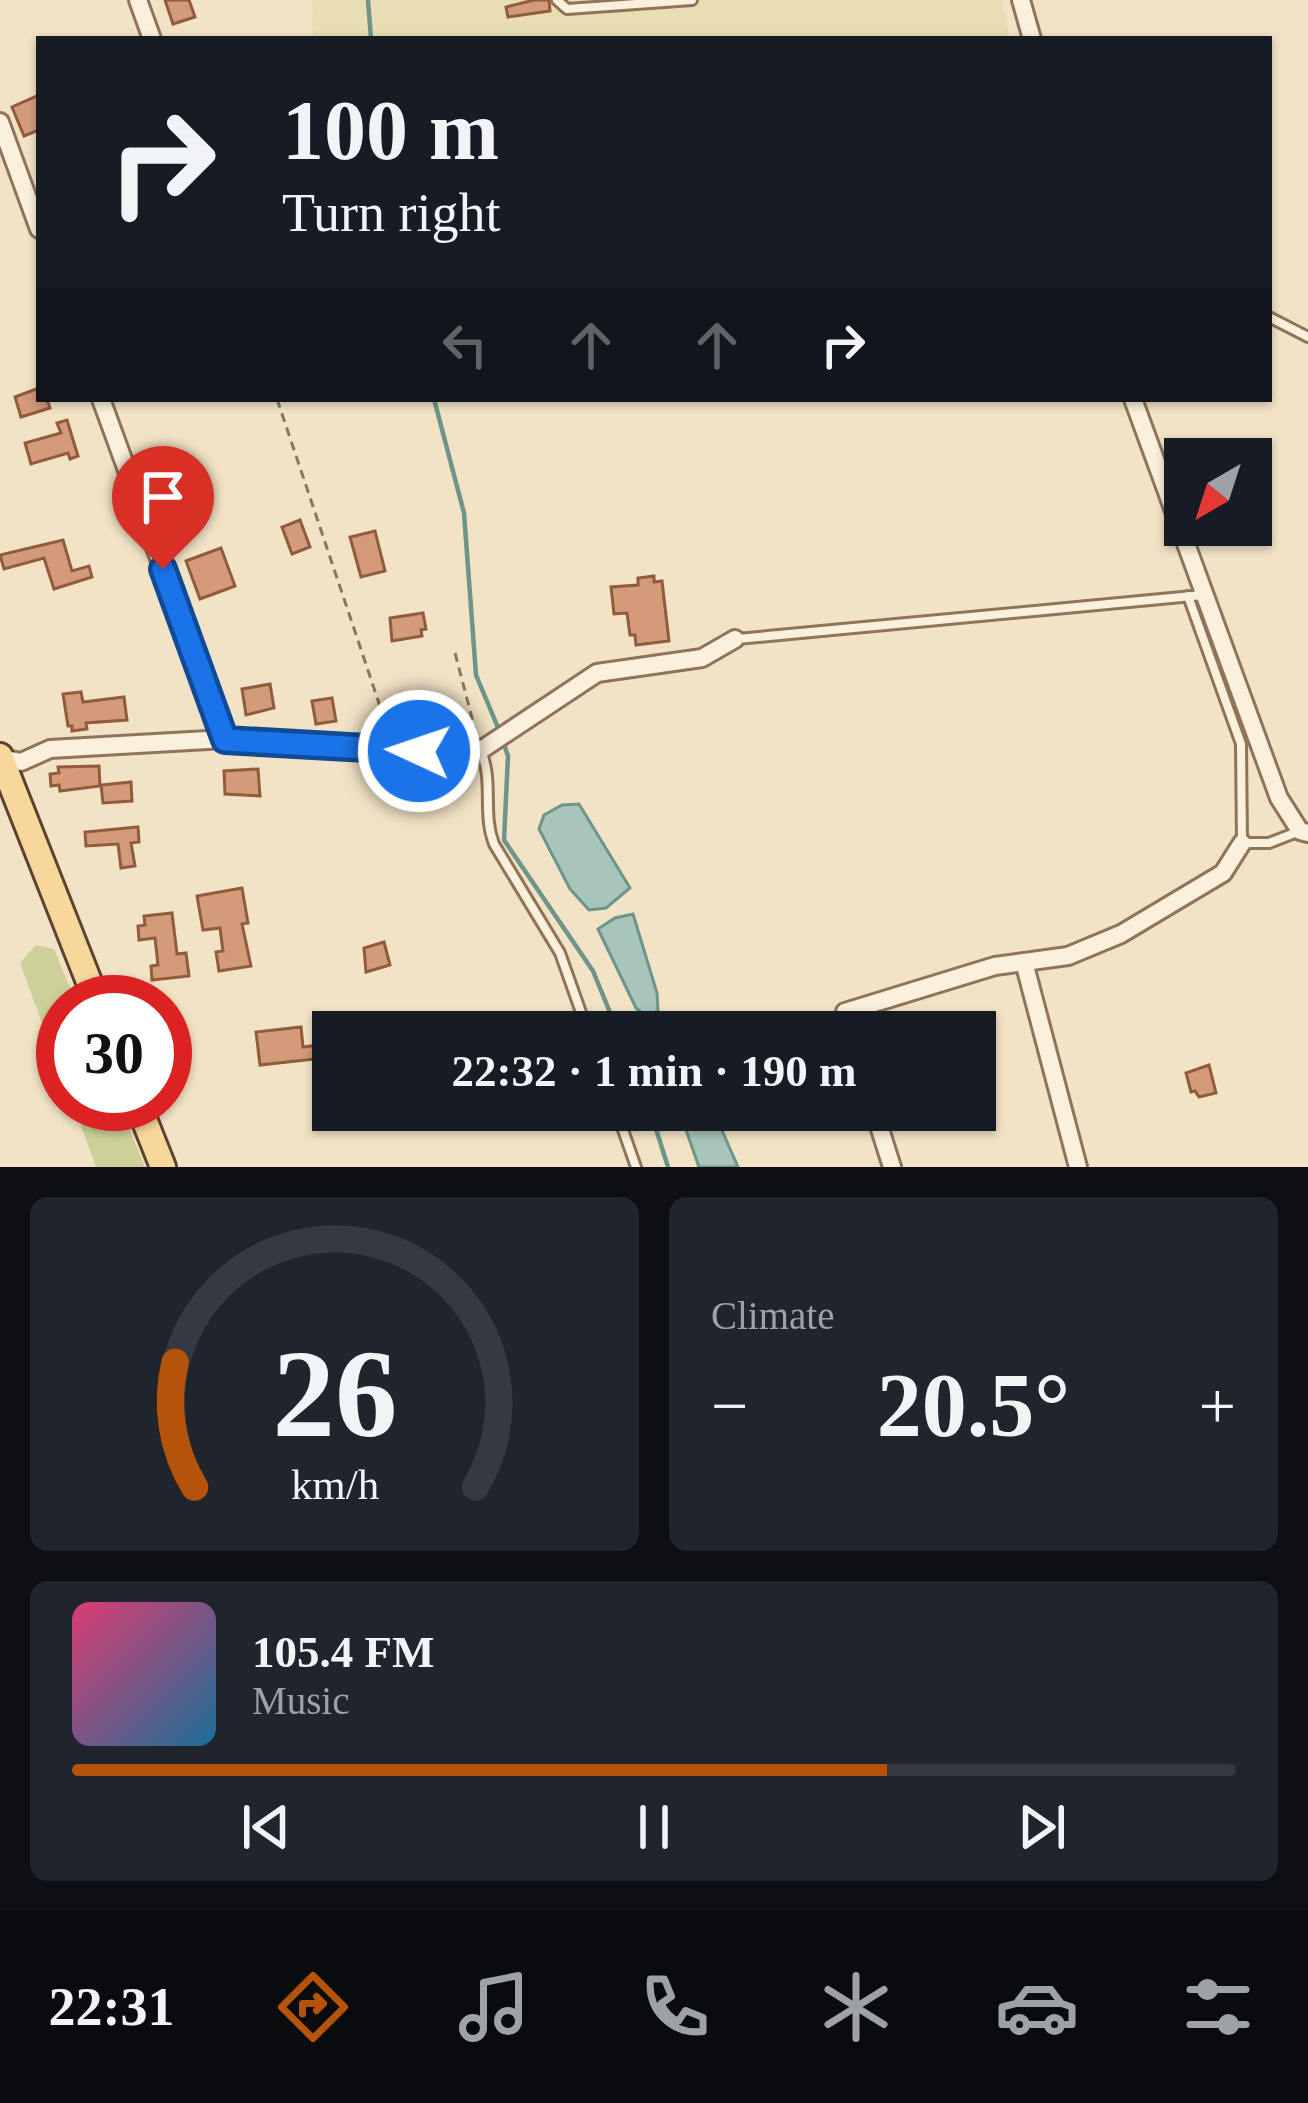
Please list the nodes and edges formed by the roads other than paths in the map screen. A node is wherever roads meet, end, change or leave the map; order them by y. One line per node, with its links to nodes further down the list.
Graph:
1 (138, 0): 5 (street)
2 (557, 0): 3 (lane)
3 (692, 0)
4 (1021, 0): 6 (street)
5 (151, 36)
6 (1031, 36)
7 (0, 122): 8 (street)
8 (36, 222)
9 (1272, 319): 10 (lane)
10 (1308, 337)
11 (102, 402): 15 (street)
12 (1133, 402): 13 (street)
13 (1196, 596): 14 (lane); 18 (street); 19 (lane)
14 (735, 639): 16 (street)
15 (225, 740): 16 (street); 17 (street)
16 (481, 750): 22 (lane)
17 (0, 757): 21 (main road)
18 (1304, 832): 19 (lane)
19 (1242, 843): 20 (street)
20 (1024, 962): 23 (street); 30 (street)
21 (87, 975)
22 (581, 1011)
23 (848, 1011)
24 (149, 1131): 27 (main road)
25 (623, 1131): 28 (lane)
26 (881, 1131): 29 (street)
27 (163, 1167)
28 (636, 1167)
29 (892, 1167)
30 (1078, 1167)

